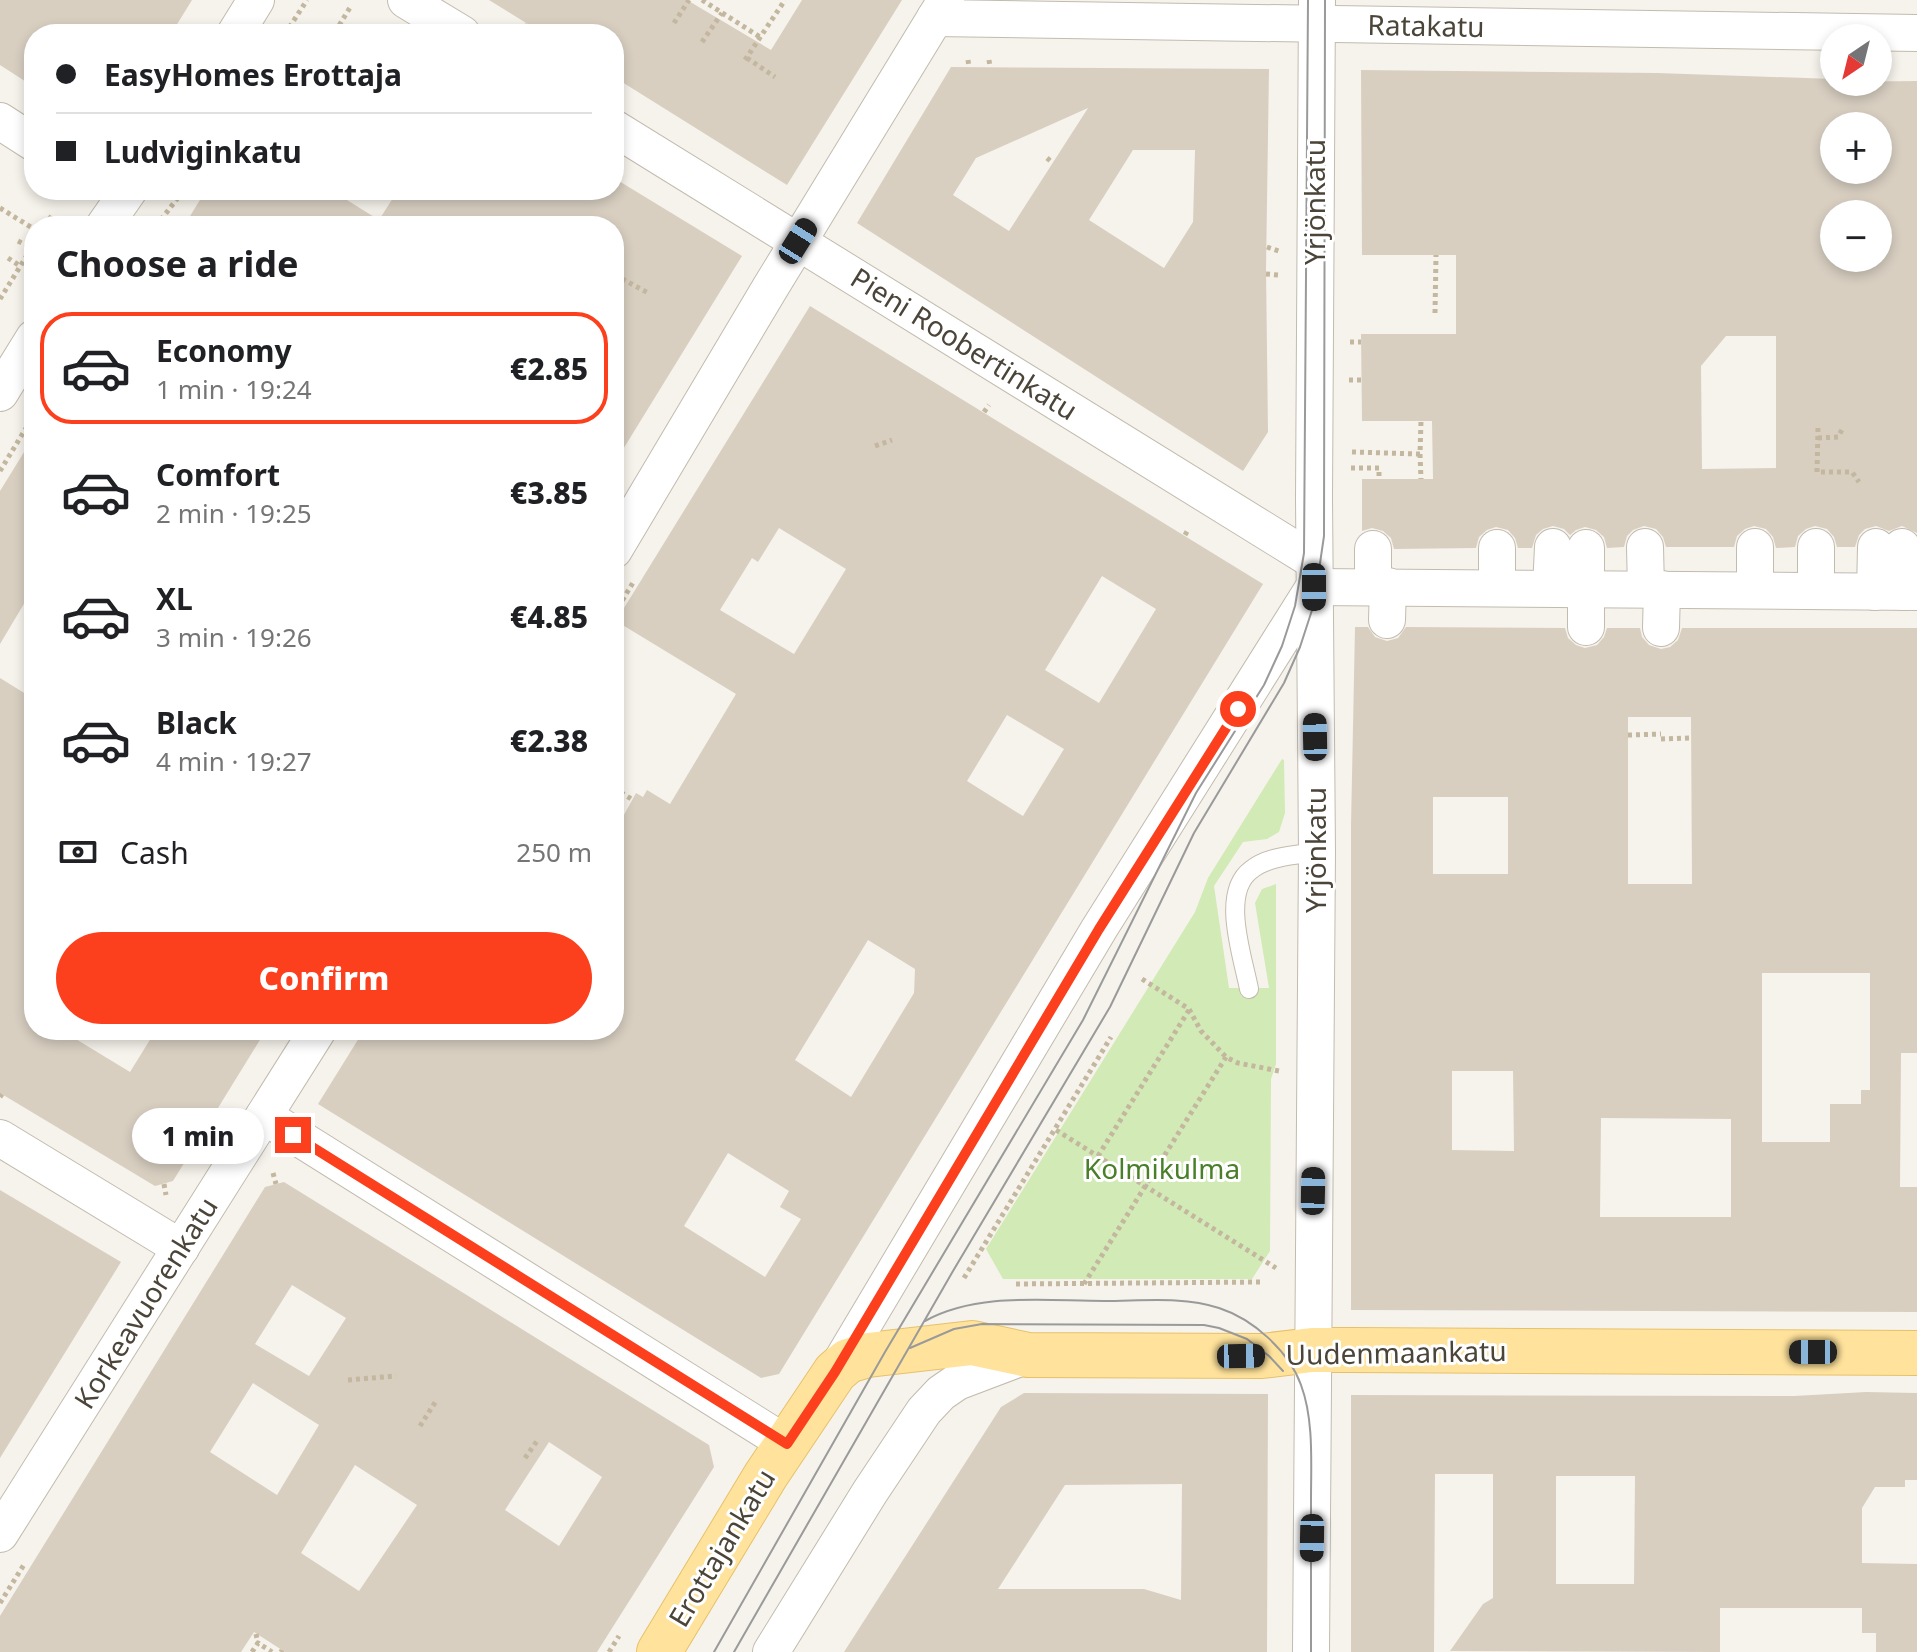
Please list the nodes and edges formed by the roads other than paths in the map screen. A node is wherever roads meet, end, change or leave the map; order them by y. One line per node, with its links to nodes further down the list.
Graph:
1 (256, 0): 5 (street)
2 (406, 0): 6 (street)
3 (940, 9): 4 (street, Ratakatu); 11 (street)
4 (1317, 12): 7 (street, Ratakatu); 20 (street, Yrjönkatu)
5 (241, 24)
6 (446, 24)
7 (1917, 33)
8 (0, 121): 10 (street)
9 (624, 134): 11 (street, Pieni Roobertinkatu)
10 (24, 137)
11 (798, 241): 14 (street); 20 (street, Pieni Roobertinkatu)
12 (24, 354): 13 (street)
13 (0, 393)
14 (624, 533)
15 (1645, 547): 19 (street)
16 (1816, 547): 22 (street)
17 (1547, 548): 21 (street); 21 (street); 21 (street)
18 (1373, 549): 20 (street)
19 (1671, 582): 21 (street); 22 (street); 25 (street)
20 (1354, 588): 21 (street); 26 (street, Yrjönkatu); 35 (street, Erottajankatu)
21 (1547, 588): 24 (street)
22 (1816, 591): 23 (street)
23 (1882, 592): 23 (street)
24 (1586, 627)
25 (1661, 628)
26 (1317, 852): 27 (lane); 32 (street, Yrjönkatu)
27 (1249, 989)
28 (312, 1040): 29 (street, Korkeavuorenkatu)
29 (264, 1116): 31 (street, Korkeavuorenkatu); 36 (street)
30 (0, 1138): 31 (street)
31 (181, 1248): 37 (street, Korkeavuorenkatu)
32 (1312, 1350): 33 (main road, Uudenmaankatu); 34 (main road, Uudenmaankatu); 40 (street, Yrjönkatu)
33 (1917, 1353)
34 (1028, 1355): 35 (main road, Uudenmaankatu); 39 (street)
35 (835, 1372): 36 (main road, Erottajankatu)
36 (787, 1444): 38 (main road, Erottajankatu)
37 (0, 1534)
38 (659, 1652)
39 (771, 1652)
40 (1311, 1652)

